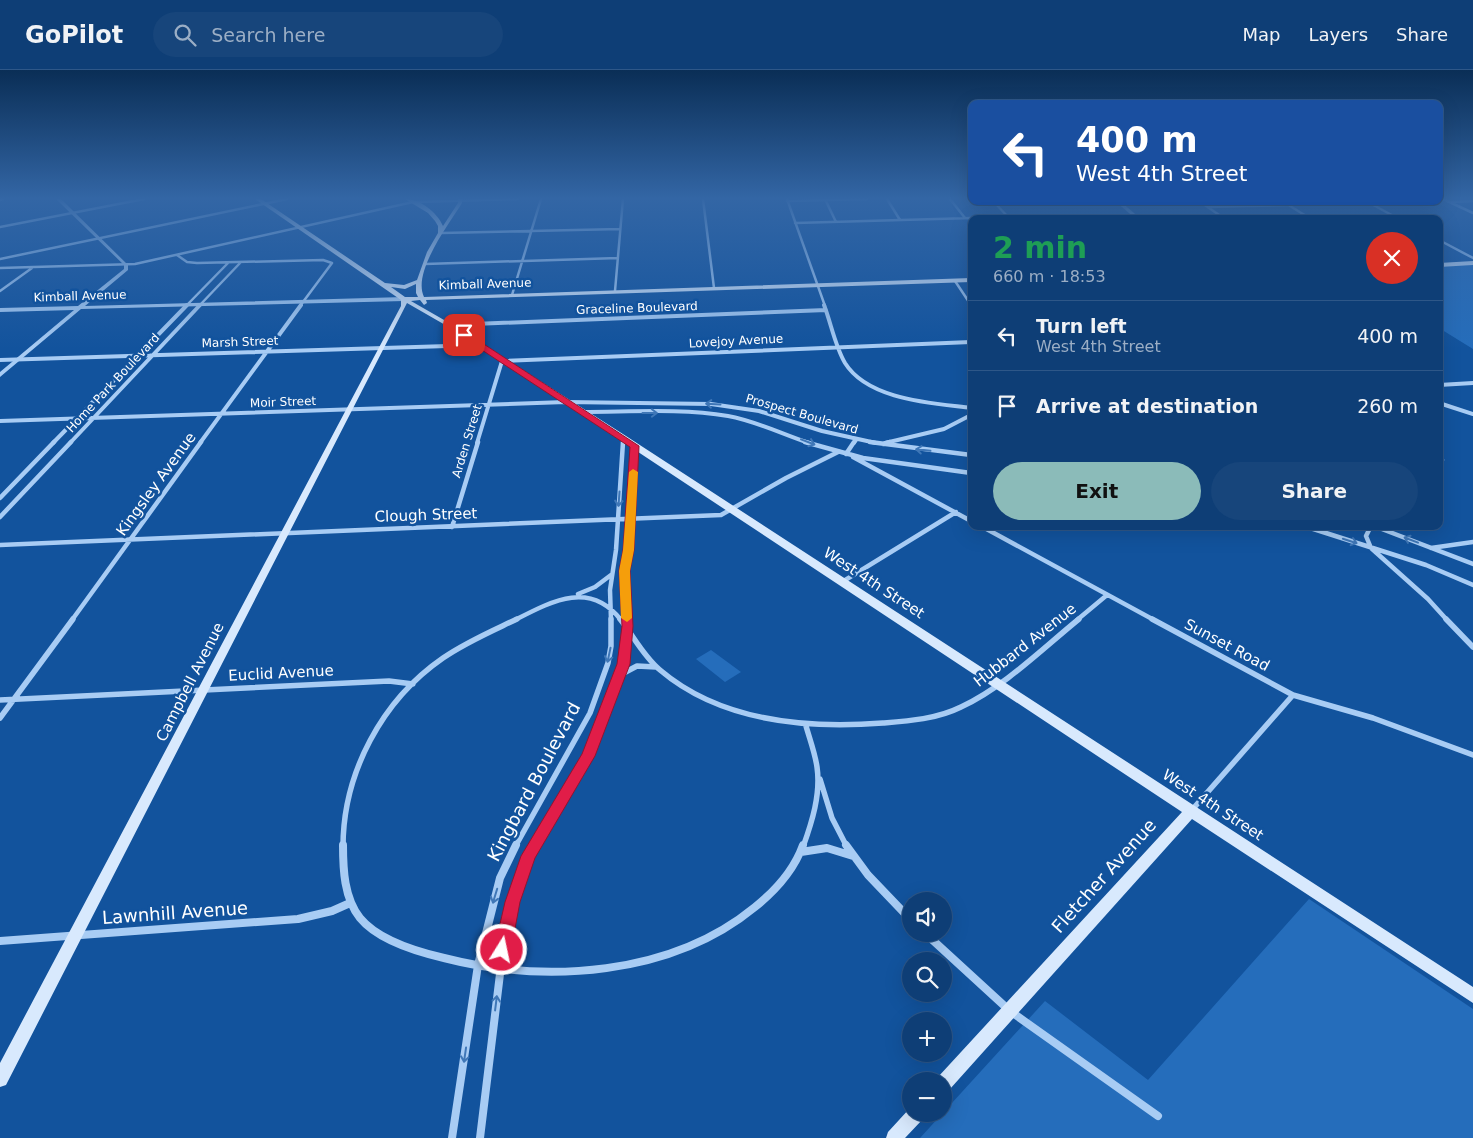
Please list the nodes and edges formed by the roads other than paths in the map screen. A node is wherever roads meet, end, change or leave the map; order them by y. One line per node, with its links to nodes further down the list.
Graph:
1 (47, 249): 14 (street)
2 (109, 249): 21 (street)
3 (204, 249): 11 (street)
4 (331, 249): 27 (main road, West 4th Street)
5 (433, 249): 19 (main road)
6 (526, 249): 15 (street)
7 (619, 249): 12 (street)
8 (709, 249): 29 (street)
9 (804, 249): 28 (street)
10 (1456, 249): 13 (street)
11 (177, 255): 17 (street); 21 (street)
12 (618, 258): 15 (street); 31 (street)
13 (1473, 258)
14 (0, 259)
15 (522, 261): 19 (street); 32 (street)
16 (241, 262): 17 (street); 37 (street, Kingsley Avenue); 39 (street, Home Park Boulevard)
17 (228, 263): 38 (street, Home Park Boulevard)
18 (1473, 263): 20 (main road)
19 (425, 264): 26 (main road)
20 (1443, 264)
21 (126, 265): 23 (street); 40 (street)
22 (0, 268): 23 (street)
23 (32, 268): 30 (street)
24 (955, 280): 25 (main road, Kimball Avenue); 28 (main road, Kimball Avenue); 36 (street)
25 (968, 280)
26 (418, 281): 27 (main road); 34 (main road)
27 (380, 282): 35 (main road, West 4th Street)
28 (817, 285): 29 (main road, Kimball Avenue); 42 (street)
29 (714, 288): 31 (main road, Kimball Avenue)
30 (0, 291)
31 (614, 291): 32 (main road, Kimball Avenue)
32 (512, 295): 33 (main road, Kimball Avenue)
33 (467, 296): 34 (main road, Kimball Avenue); 43 (main road)
34 (420, 298): 35 (main road, Kimball Avenue); 43 (main road)
35 (404, 299): 37 (street, Kimball Avenue); 44 (main road, West 4th Street); 48 (main road, Campbell Avenue)
36 (968, 300)
37 (305, 301): 39 (street, Kimball Avenue); 49 (street, Kingsley Avenue)
38 (188, 304): 39 (street, Kimball Avenue); 40 (street, Kimball Avenue); 50 (street, Home Park Boulevard)
39 (202, 304): 51 (street, Home Park Boulevard)
40 (80, 308): 41 (street, Kimball Avenue); 52 (street)
41 (0, 310)
42 (826, 310): 44 (street, Graceline Boulevard); 47 (street)
43 (434, 312): 44 (main road)
44 (449, 325): 46 (main road, West 4th Street)
45 (968, 342): 47 (street, Lovejoy Avenue)
46 (480, 345): 48 (street, Marsh Street); 54 (main road, West 4th Street)
47 (839, 347): 54 (street, Lovejoy Avenue); 61 (street)
48 (381, 348): 49 (street, Marsh Street); 62 (main road, Campbell Avenue)
49 (269, 352): 51 (street, Marsh Street); 64 (street, Kingsley Avenue)
50 (138, 355): 51 (street, Marsh Street); 52 (street, Marsh Street); 67 (street, Home Park Boulevard)
51 (154, 355): 68 (street, Home Park Boulevard)
52 (19, 359): 53 (street, Marsh Street); 55 (street)
53 (0, 360)
54 (502, 362): 58 (main road, West 4th Street); 60 (street, Arden Street)
55 (0, 375)
56 (1473, 383): 57 (street)
57 (1443, 385)
58 (566, 402): 60 (street, Moir Street); 63 (main road, West 4th Street); 71 (street, Prospect Boulevard, one-way to 58)
59 (1443, 404): 65 (street)
60 (488, 405): 62 (street, Moir Street); 85 (street, Arden Street)
61 (968, 408)
62 (348, 409): 64 (street, Moir Street); 90 (main road, Campbell Avenue)
63 (582, 412): 70 (main road, West 4th Street); 74 (street, Prospect Boulevard, one-way to 74)
64 (223, 414): 68 (street, Moir Street); 91 (street, Kingsley Avenue)
65 (1473, 414)
66 (968, 417): 72 (street)
67 (77, 418): 68 (street, Moir Street); 69 (street, Moir Street); 78 (street, Home Park Boulevard)
68 (94, 418): 81 (street, Home Park Boulevard)
69 (0, 421)
70 (623, 438): 73 (main road, West 4th Street); 84 (street, Kingbard Boulevard, one-way to 84)
71 (856, 440): 72 (street, Prospect Boulevard); 75 (street)
72 (880, 444): 76 (street, Prospect Boulevard, one-way to 72)
73 (634, 446): 79 (main road, West 4th Street); 82 (street, Kingbard Boulevard)
74 (838, 452): 75 (street, Prospect Boulevard); 79 (street, Clough Street)
75 (847, 454): 77 (street, Prospect Boulevard); 80 (street)
76 (968, 455)
77 (968, 473)
78 (0, 498)
79 (730, 510): 82 (street, Clough Street); 98 (main road, West 4th Street)
80 (956, 512): 83 (street); 98 (street)
81 (0, 517)
82 (631, 519): 84 (street, Clough Street); 103 (street, Kingbard Boulevard)
83 (968, 519)
84 (618, 520): 85 (street, Clough Street); 97 (street, Kingbard Boulevard)
85 (452, 527): 90 (street, Clough Street)
86 (988, 530): 100 (street, Sunset Road)
87 (1316, 530): 94 (street, one-way to 94)
88 (1370, 530): 94 (street)
89 (1383, 530): 95 (street, one-way to 89)
90 (284, 534): 91 (street, Clough Street); 109 (main road, Campbell Avenue)
91 (130, 540): 93 (street, Clough Street); 111 (street, Kingsley Avenue)
92 (1473, 542): 95 (street)
93 (0, 546)
94 (1370, 548): 99 (street); 104 (street)
95 (1431, 548): 96 (street)
96 (1473, 564)
97 (612, 575): 101 (street); 102 (street, Kingbard Boulevard)
98 (842, 582): 108 (main road, West 4th Street)
99 (1473, 585)
100 (1107, 595): 108 (street, Hubbard Avenue); 110 (street, Sunset Road)
101 (573, 596): 102 (street); 107 (street)
102 (611, 607): 103 (street, Hubbard Avenue); 125 (street, Kingbard Boulevard, one-way to 125)
103 (627, 626): 105 (street, Hubbard Avenue); 106 (street, Kingbard Boulevard)
104 (1473, 647)
105 (657, 667): 106 (street); 114 (street, Hubbard Avenue)
106 (620, 676): 126 (street, Kingbard Boulevard)
107 (413, 684): 109 (street, Euclid Avenue); 120 (street)
108 (998, 685): 114 (street, Hubbard Avenue); 117 (main road, West 4th Street)
109 (203, 690): 111 (street, Euclid Avenue); 122 (main road, Campbell Avenue)
110 (1293, 695): 115 (street, Sunset Road); 117 (street, Fletcher Avenue)
111 (14, 699): 112 (street, Euclid Avenue); 113 (street, Kingsley Avenue)
112 (0, 700)
113 (0, 718)
114 (806, 726): 116 (street)
115 (1473, 755)
116 (819, 776): 118 (street); 119 (street)
117 (1191, 811): 127 (main road, West 4th Street); 128 (main road, Fletcher Avenue)
118 (801, 852): 119 (street); 126 (street)
119 (854, 856): 121 (street)
120 (350, 903): 122 (street, Lawnhill Avenue); 125 (street)
121 (902, 911)
122 (75, 936): 123 (street, Lawnhill Avenue); 130 (main road, Campbell Avenue)
123 (0, 941)
124 (935, 942): 128 (street)
125 (478, 965): 126 (street); 133 (street, Kingbard Boulevard, one-way to 133)
126 (500, 968): 134 (street, Kingbard Boulevard, one-way to 126)
127 (1473, 996)
128 (1010, 1010): 129 (main road, Fletcher Avenue); 131 (street)
129 (952, 1074)
130 (0, 1079)
131 (1158, 1116)
132 (909, 1122): 135 (main road)
133 (452, 1138)
134 (480, 1138)
135 (894, 1138)

